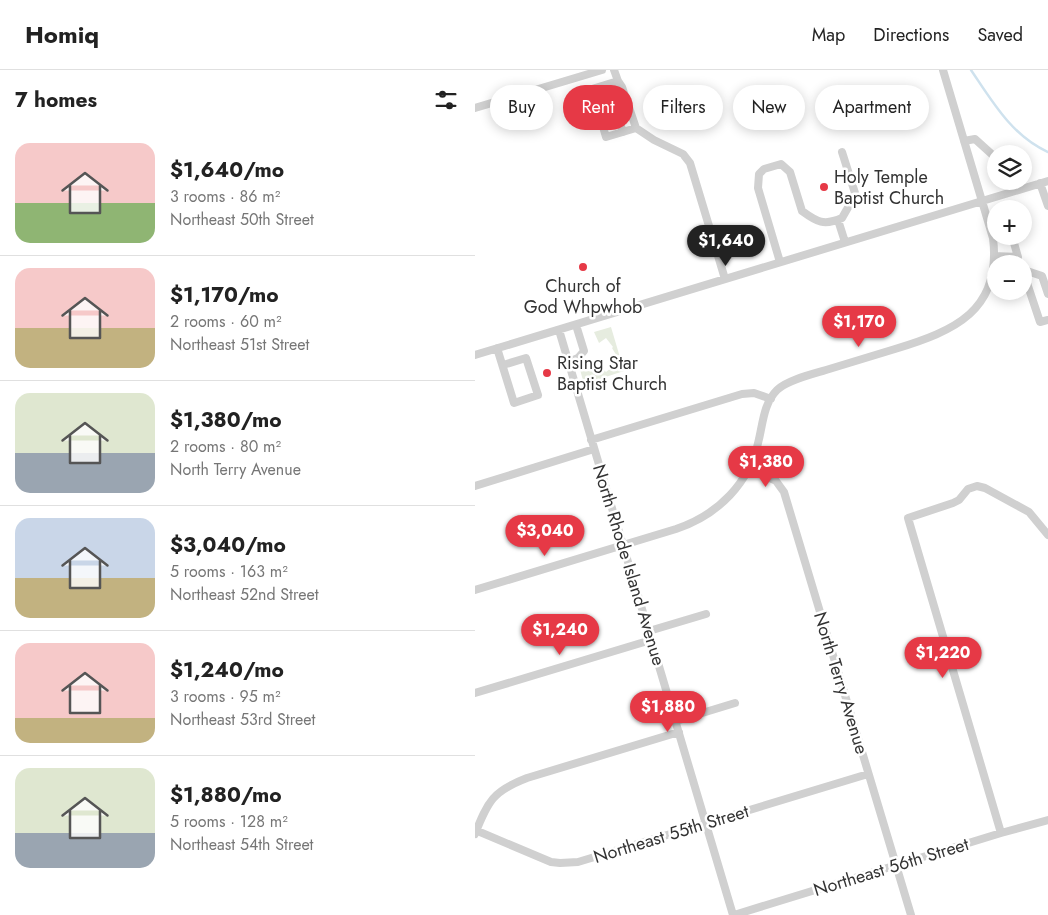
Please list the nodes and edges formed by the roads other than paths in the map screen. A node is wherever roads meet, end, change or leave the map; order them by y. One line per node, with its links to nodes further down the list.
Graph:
1 (601, 70): 6 (street)
2 (614, 70): 4 (street)
3 (943, 70): 9 (street)
4 (618, 81): 5 (street); 7 (street)
5 (607, 84): 8 (street); 8 (street)
6 (475, 108)
7 (636, 128): 8 (street); 22 (street)
8 (623, 132)
9 (964, 141): 10 (street); 15 (street)
10 (987, 150)
11 (843, 152): 18 (street)
12 (1044, 182): 13 (street); 16 (street)
13 (1032, 186)
14 (1018, 190): 15 (street)
15 (983, 201): 17 (street); 19 (street)
16 (1048, 206)
17 (987, 211)
18 (838, 220): 19 (street); 20 (street)
19 (845, 242): 20 (street)
20 (781, 262): 22 (street)
21 (1032, 274): 24 (street)
22 (725, 279): 27 (street)
23 (987, 286): 33 (street)
24 (1048, 294)
25 (1032, 297): 26 (street)
26 (1048, 320)
27 (576, 324): 28 (street); 31 (street)
28 (559, 330): 29 (street); 31 (street, North Rhode Island Avenue)
29 (497, 348): 30 (street); 32 (street)
30 (475, 355)
31 (569, 362): 34 (street, North Rhode Island Avenue)
32 (503, 365): 32 (street)
33 (771, 398): 34 (street); 36 (street)
34 (591, 440): 35 (street, North Rhode Island Avenue)
35 (594, 449): 37 (street); 39 (street, North Rhode Island Avenue)
36 (749, 468): 39 (street); 47 (street, North Terry Avenue)
37 (475, 486)
38 (1048, 535): 51 (street)
39 (622, 545): 40 (street); 42 (street, North Rhode Island Avenue)
40 (475, 590)
41 (706, 614): 42 (street)
42 (650, 636): 43 (street); 45 (street, North Rhode Island Avenue)
43 (475, 693)
44 (735, 703): 45 (street)
45 (676, 721): 46 (street, North Rhode Island Avenue)
46 (679, 732): 49 (street, North Rhode Island Avenue); 50 (street)
47 (868, 774): 49 (street, Northeast 55th Street); 52 (street, North Terry Avenue)
48 (1048, 820): 51 (street, Northeast 56th Street)
49 (706, 823): 50 (street, Northeast 55th Street); 53 (street, North Rhode Island Avenue)
50 (475, 832)
51 (1001, 833): 52 (street, Northeast 56th Street)
52 (896, 866): 53 (street, Northeast 56th Street); 54 (street, North Terry Avenue)
53 (734, 915)
54 (911, 915)

